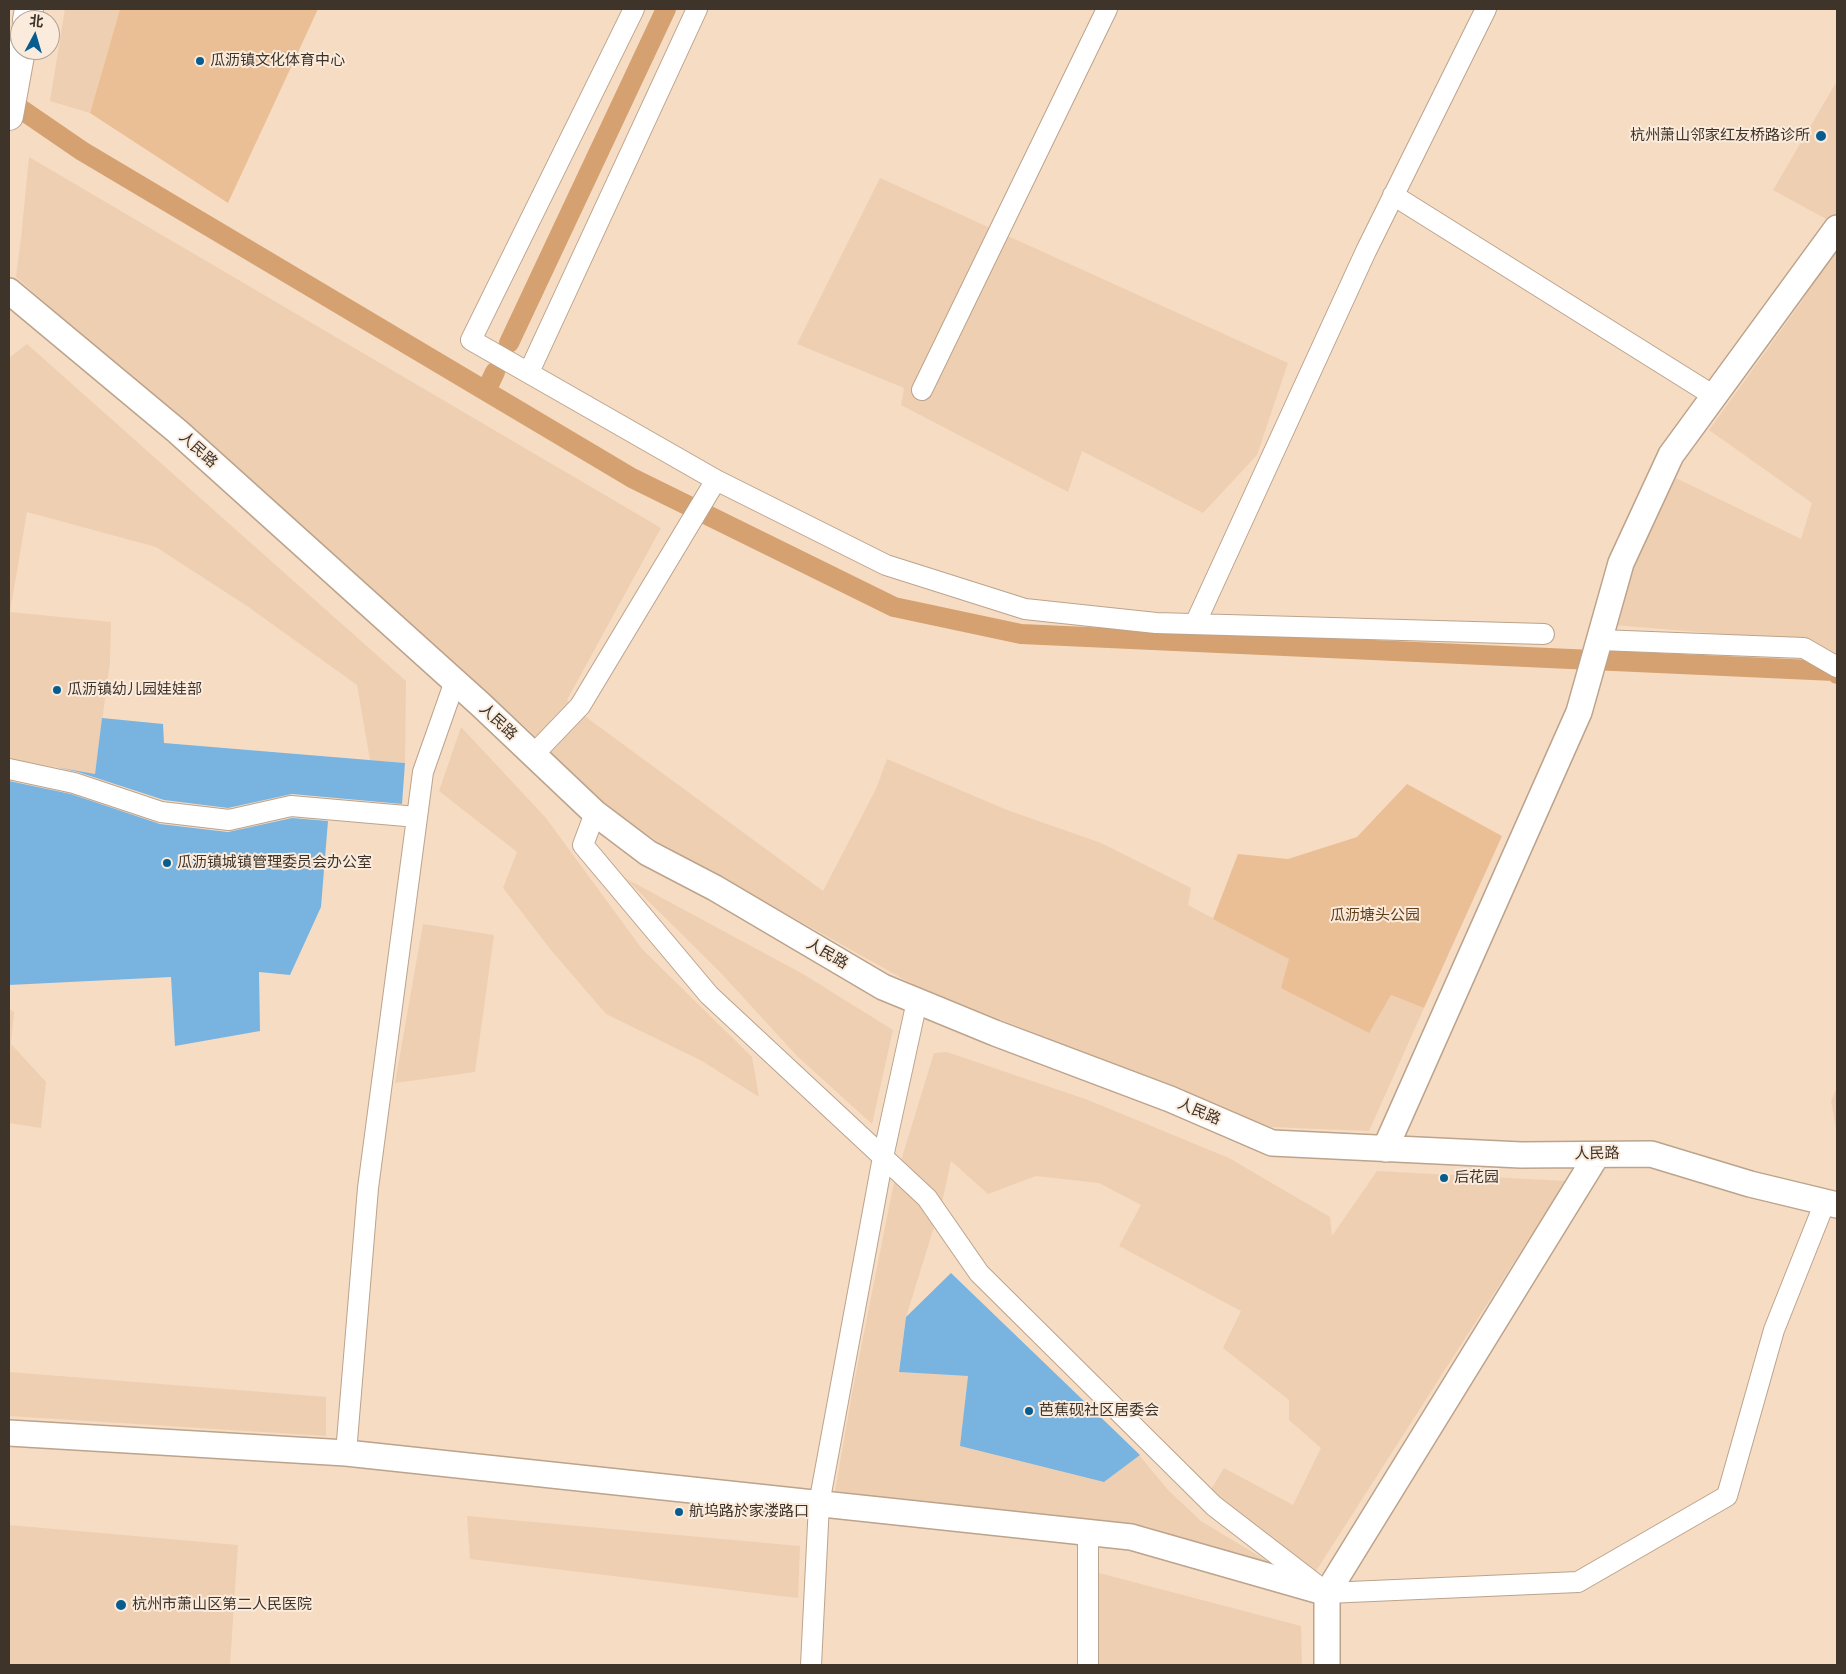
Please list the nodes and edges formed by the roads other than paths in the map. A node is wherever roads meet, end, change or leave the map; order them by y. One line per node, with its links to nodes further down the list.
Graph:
1 (634, 9): 10 (street)
2 (697, 9): 10 (street)
3 (1107, 9): 11 (street)
4 (1486, 9): 7 (street)
5 (19, 60): 6 (main road)
6 (9, 116)
7 (1393, 195): 12 (street); 14 (street)
8 (1837, 228): 12 (street)
9 (9, 291): 18 (street, 人民路)
10 (528, 372): 13 (street)
11 (922, 390)
12 (1714, 396): 15 (street)
13 (715, 480): 14 (street); 19 (street)
14 (1195, 624): 16 (street)
15 (1603, 629): 17 (street); 24 (street)
16 (1544, 634)
17 (1837, 666)
18 (455, 681): 19 (street, 人民路); 22 (street)
19 (533, 755): 21 (street, 人民路)
20 (9, 769): 22 (street)
21 (595, 813): 23 (street, 人民路); 26 (street)
22 (417, 816): 29 (street)
23 (918, 1001): 24 (street, 人民路); 26 (street)
24 (1385, 1149): 25 (street, 人民路)
25 (1597, 1154): 27 (street, 人民路); 32 (street)
26 (883, 1157): 30 (street); 32 (street)
27 (1831, 1203): 32 (street)
28 (9, 1433): 29 (street)
29 (346, 1453): 30 (street)
30 (820, 1504): 31 (street); 33 (street)
31 (1088, 1533): 32 (street); 34 (street)
32 (1327, 1593): 35 (street)
33 (811, 1665)
34 (1088, 1665)
35 (1327, 1665)

